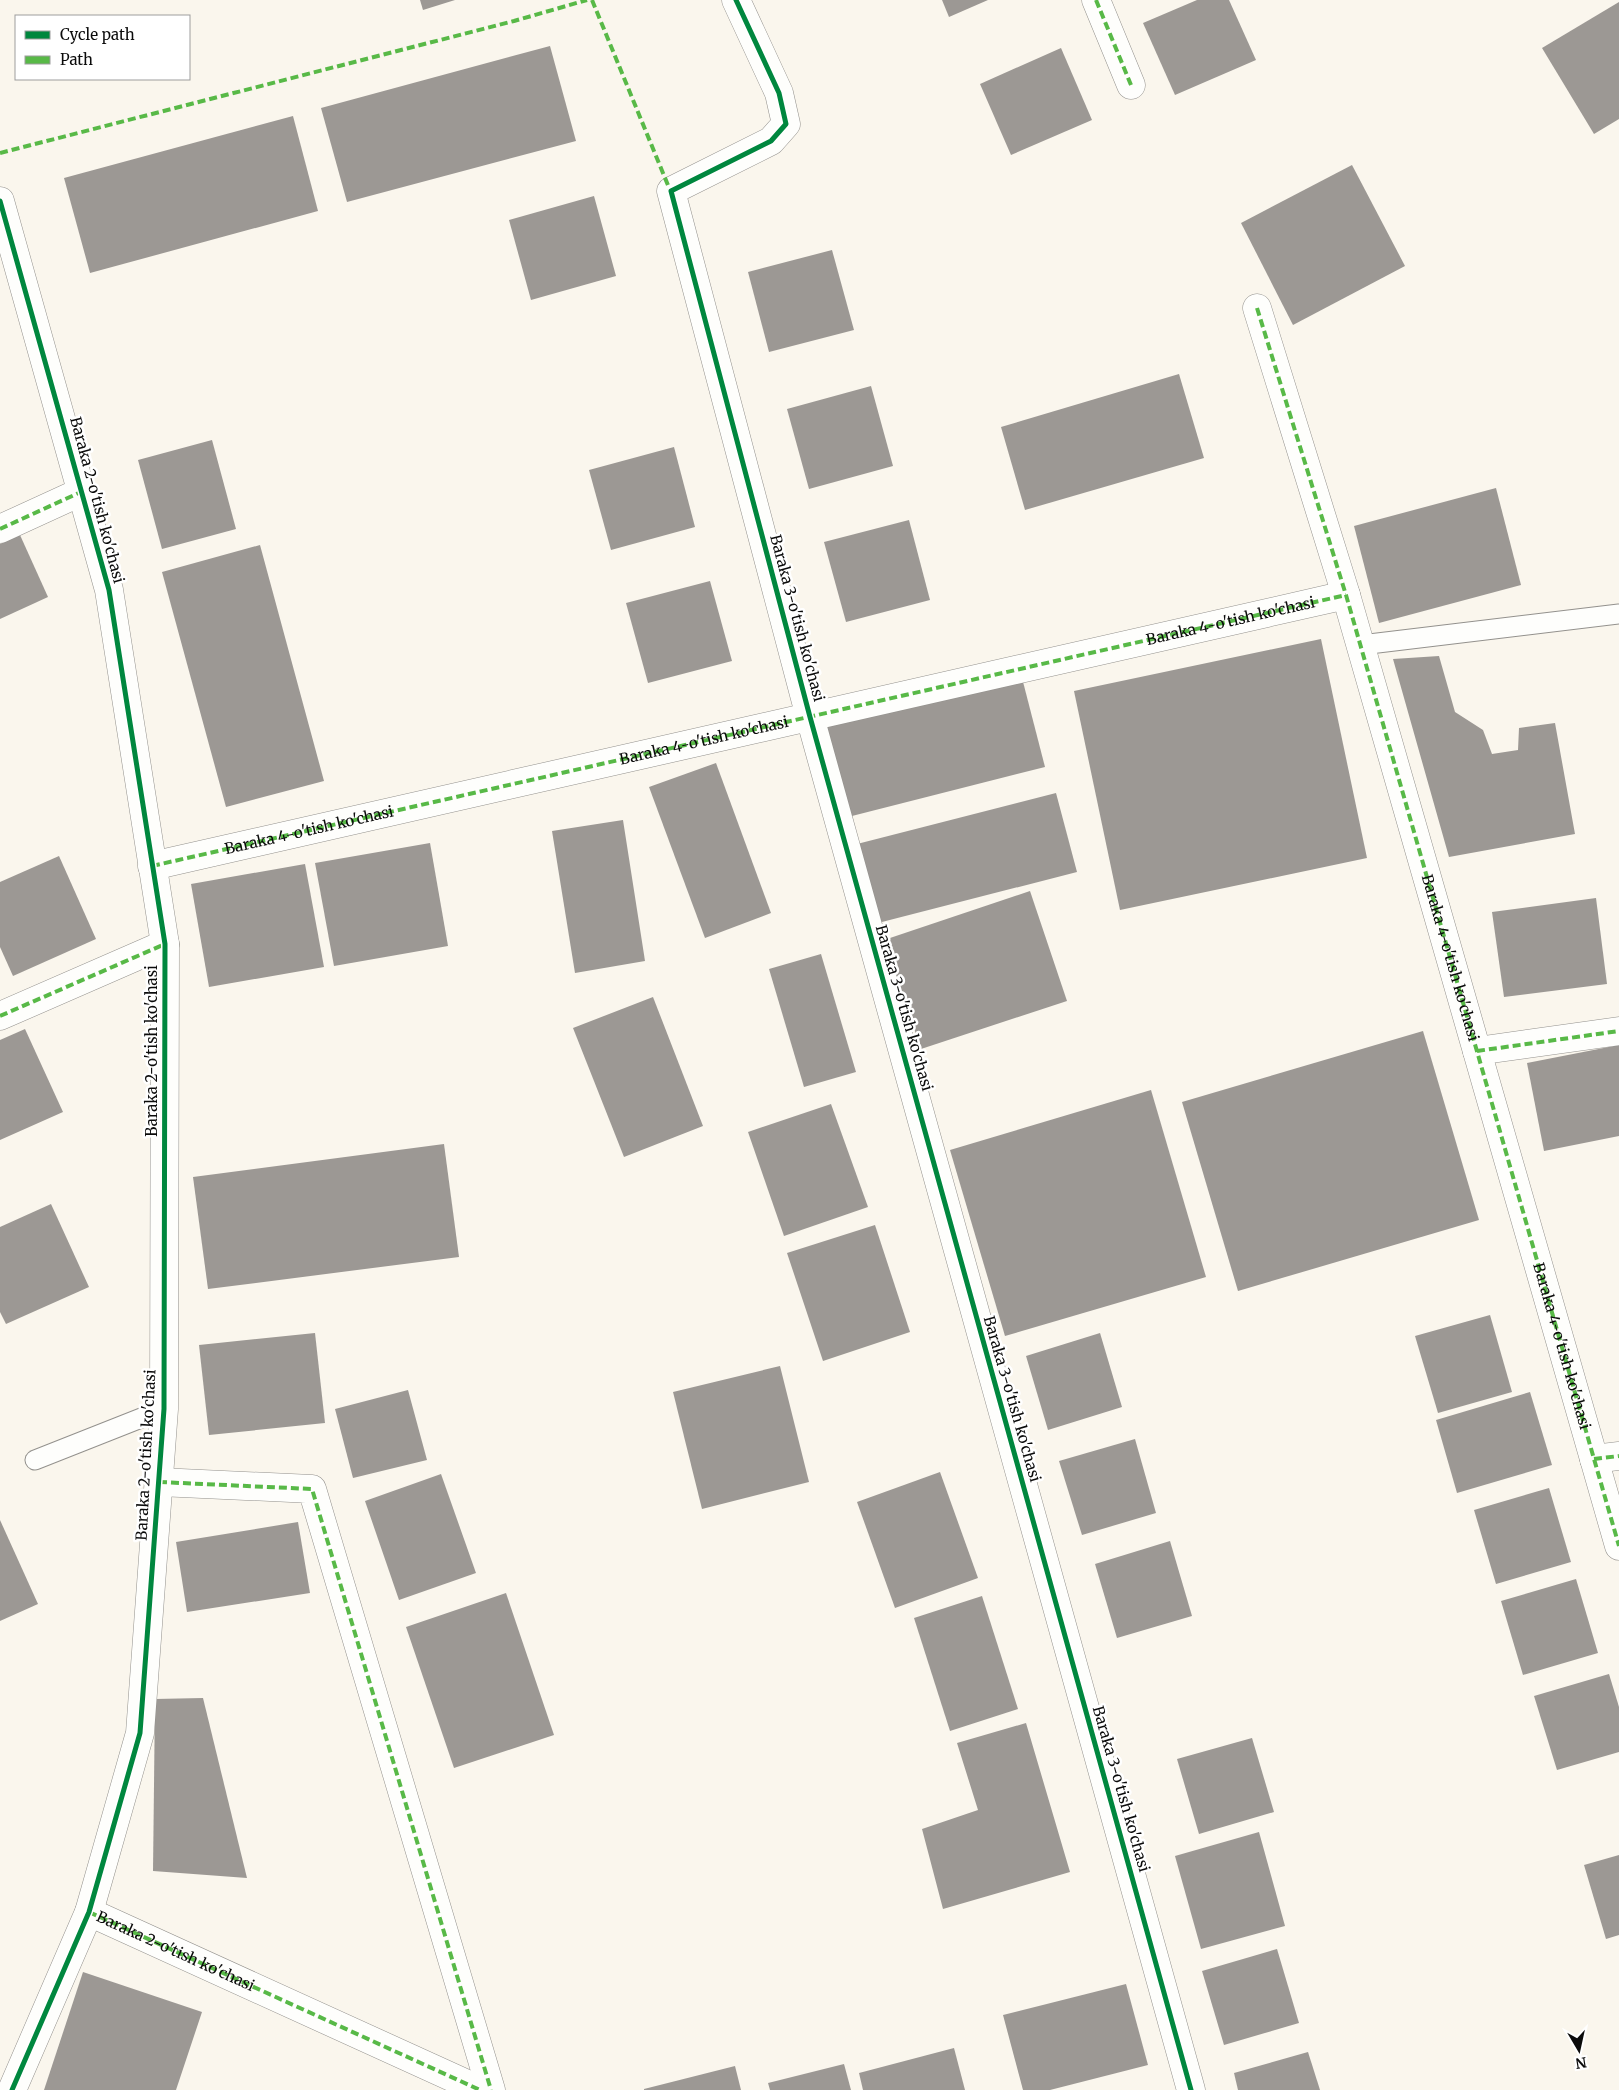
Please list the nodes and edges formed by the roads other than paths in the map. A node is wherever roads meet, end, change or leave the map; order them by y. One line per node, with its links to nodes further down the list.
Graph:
1 (736, 0): 11 (street, Baraka 3-o'tish ko'chasi)
2 (1096, 0): 3 (street)
3 (1131, 85)
4 (0, 201): 6 (street, Baraka 2-o'tish ko'chasi)
5 (1257, 308): 8 (street)
6 (83, 491): 7 (street); 12 (street, Baraka 2-o'tish ko'chasi)
7 (0, 528)
8 (1346, 595): 10 (street, Baraka 4-o'tish ko'chasi); 11 (street, Baraka 4-o'tish ko'chasi)
9 (1619, 614): 10 (lane)
10 (1361, 644): 16 (street, Baraka 4-o'tish ko'chasi)
11 (810, 717): 12 (street, Baraka 4-o'tish ko'chasi); 26 (street, Baraka 3-o'tish ko'chasi)
12 (152, 866): 13 (street, Baraka 2-o'tish ko'chasi)
13 (165, 944): 14 (street); 17 (street, Baraka 2-o'tish ko'chasi)
14 (0, 1016)
15 (1619, 1032): 16 (street)
16 (1477, 1051): 18 (street, Baraka 4-o'tish ko'chasi)
17 (164, 1409): 19 (lane); 20 (street, Baraka 2-o'tish ko'chasi)
18 (1606, 1457): 21 (street, Baraka 4-o'tish ko'chasi)
19 (35, 1460)
20 (159, 1482): 22 (street, Baraka 2-o'tish ko'chasi); 25 (street)
21 (1619, 1546)
22 (89, 1912): 23 (street); 24 (street, Baraka 2-o'tish ko'chasi)
23 (12, 2090)
24 (480, 2090)
25 (491, 2090)
26 (1191, 2090)

